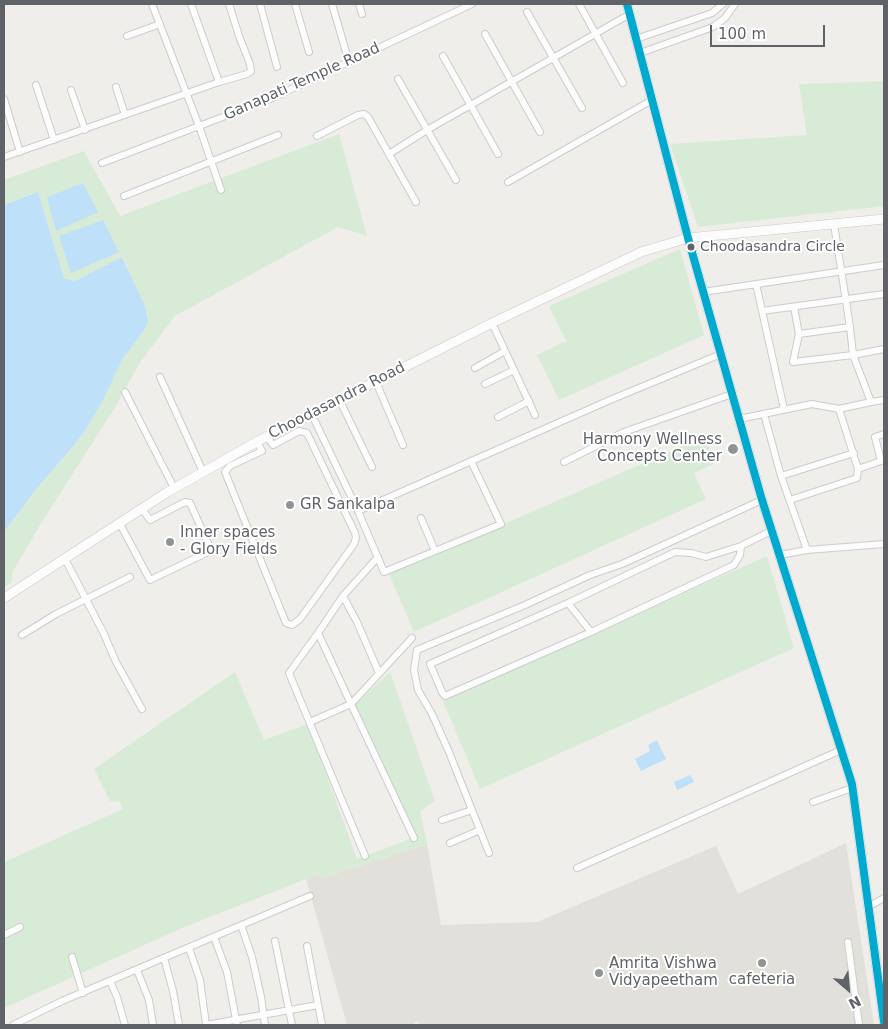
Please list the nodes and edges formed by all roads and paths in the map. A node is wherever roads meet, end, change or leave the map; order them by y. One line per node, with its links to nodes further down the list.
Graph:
1 (152, 4): 18 (street)
2 (191, 4): 31 (street)
3 (230, 4): 31 (street)
4 (260, 4): 28 (street)
5 (295, 4): 23 (street)
6 (332, 4): 27 (street)
7 (359, 4): 15 (street)
8 (472, 4): 27 (street, Ganapati Temple Road)
9 (579, 4): 19 (street)
10 (627, 4): 16 (main road)
11 (723, 4): 14 (street)
12 (735, 4): 17 (street)
13 (527, 12): 26 (street)
14 (712, 13): 17 (street); 22 (street)
15 (362, 14)
16 (630, 14): 19 (street); 22 (main road)
17 (719, 23): 24 (street)
18 (160, 24): 21 (street); 36 (street)
19 (596, 33): 26 (street); 32 (street)
20 (485, 34): 30 (street)
21 (127, 36)
22 (636, 40): 24 (main road)
23 (309, 52)
24 (640, 53): 38 (main road)
25 (443, 56): 39 (street)
26 (553, 58): 30 (street); 40 (street)
27 (349, 62): 42 (street, Ganapati Temple Road)
28 (277, 67)
29 (398, 79): 44 (street)
30 (512, 81): 39 (street); 45 (street)
31 (219, 82): 36 (street)
32 (623, 83)
33 (36, 85): 48 (street)
34 (116, 87): 41 (street)
35 (71, 90): 43 (street)
36 (186, 94): 41 (street); 42 (street)
37 (4, 99): 49 (street)
38 (652, 100): 56 (street); 62 (main road)
39 (471, 105): 44 (street); 51 (street)
40 (582, 108)
41 (125, 115): 43 (street)
42 (199, 126): 53 (street); 54 (street, Ganapati Temple Road)
43 (85, 130): 48 (street)
44 (427, 130): 50 (street); 55 (street)
45 (540, 132)
46 (278, 135): 53 (street)
47 (317, 136): 50 (street)
48 (54, 140): 49 (street)
49 (20, 152): 52 (street)
50 (389, 154): 59 (street)
51 (498, 154)
52 (4, 157)
53 (211, 161): 57 (street); 58 (street)
54 (102, 163)
55 (456, 180)
56 (508, 182)
57 (221, 190)
58 (124, 196)
59 (416, 202)
60 (884, 219): 61 (main road, Choodasandra Road)
61 (834, 224): 62 (main road, Choodasandra Road); 64 (street)
62 (688, 238): 66 (main road); 71 (main road, Choodasandra Road)
63 (884, 265): 64 (street)
64 (841, 272): 65 (street); 68 (street)
65 (756, 284): 66 (street); 70 (street)
66 (703, 292): 76 (main road)
67 (884, 294): 68 (street)
68 (846, 299): 69 (street); 72 (street)
69 (794, 307): 70 (street); 73 (street)
70 (762, 311): 89 (street)
71 (492, 323): 75 (street); 81 (main road, Choodasandra Road)
72 (850, 327): 73 (street); 77 (street)
73 (799, 334): 77 (street)
74 (884, 349): 77 (street)
75 (505, 351): 78 (street); 79 (street)
76 (721, 354): 84 (main road); 103 (street)
77 (853, 355): 88 (street)
78 (475, 368)
79 (514, 370): 82 (street); 86 (street)
80 (160, 377): 108 (street)
81 (376, 382): 85 (main road, Choodasandra Road); 100 (street)
82 (485, 384)
83 (125, 392): 110 (street)
84 (732, 394): 95 (main road); 105 (street)
85 (340, 400): 92 (main road, Choodasandra Road); 106 (street)
86 (529, 400): 93 (street); 94 (street)
87 (884, 400): 88 (street)
88 (871, 402): 90 (street)
89 (784, 409): 90 (street); 91 (street)
90 (839, 410): 102 (street)
91 (764, 414): 95 (street); 109 (street)
92 (312, 415): 97 (main road, Choodasandra Road); 114 (street)
93 (535, 415)
94 (498, 417)
95 (739, 419): 111 (main road)
96 (884, 434): 104 (street)
97 (267, 437): 98 (main road, Choodasandra Road); 99 (street)
98 (257, 442): 101 (street); 108 (main road, Choodasandra Road)
99 (272, 445): 101 (street); 101 (street)
100 (403, 445)
101 (262, 451)
102 (854, 453): 107 (street); 109 (street)
103 (471, 461): 114 (street); 121 (street)
104 (883, 461): 107 (street)
105 (564, 462)
106 (372, 466)
107 (858, 469): 112 (street)
108 (203, 472): 110 (main road, Choodasandra Road)
109 (781, 476): 112 (street)
110 (174, 488): 113 (main road, Choodasandra Road)
111 (762, 500): 117 (main road); 141 (street)
112 (790, 500): 120 (street)
113 (142, 509): 116 (main road, Choodasandra Road); 116 (street)
114 (358, 511): 123 (street)
115 (421, 518): 121 (street)
116 (122, 528): 124 (main road, Choodasandra Road)
117 (772, 531): 119 (street); 122 (main road)
118 (884, 544): 120 (street)
119 (741, 546): 129 (street); 130 (street)
120 (807, 550): 122 (street)
121 (435, 551): 123 (street)
122 (780, 556): 138 (main road)
123 (378, 557): 126 (street)
124 (65, 559): 127 (main road, Choodasandra Road); 128 (street)
125 (130, 577): 128 (street)
126 (344, 596): 131 (street); 134 (street)
127 (4, 598)
128 (86, 599): 132 (street); 136 (street)
129 (568, 603): 130 (street); 130 (street)
130 (591, 632)
131 (318, 633): 135 (street); 137 (street)
132 (22, 635)
133 (412, 638): 134 (street)
134 (379, 674): 135 (street)
135 (351, 704): 137 (street); 144 (street)
136 (142, 709)
137 (310, 722): 147 (street)
138 (841, 750): 139 (main road); 148 (street)
139 (852, 788): 140 (street); 151 (main road)
140 (813, 802)
141 (472, 810): 142 (street); 143 (street)
142 (442, 820)
143 (480, 830): 145 (street); 146 (street)
144 (414, 838)
145 (450, 843)
146 (489, 852)
147 (365, 856)
148 (577, 868)
149 (310, 896): 152 (street)
150 (884, 898): 151 (street)
151 (868, 907): 169 (main road)
152 (241, 925): 155 (street); 167 (street)
153 (20, 927): 154 (street)
154 (4, 935)
155 (214, 937): 159 (street); 168 (street)
156 (275, 940): 166 (street)
157 (848, 942): 178 (street)
158 (307, 946): 165 (street)
159 (189, 948): 161 (street); 174 (street)
160 (72, 957): 164 (street)
161 (164, 958): 162 (street); 173 (street)
162 (137, 970): 163 (street); 172 (street)
163 (110, 981): 164 (street); 171 (street)
164 (83, 993): 170 (street)
165 (318, 1005): 166 (street); 177 (street)
166 (289, 1010): 167 (street); 176 (street)
167 (264, 1015): 168 (street); 175 (street)
168 (237, 1022): 174 (street)
169 (884, 1022)
170 (12, 1025)
171 (125, 1025)
172 (153, 1025)
173 (178, 1025)
174 (206, 1025)
175 (265, 1025)
176 (292, 1025)
177 (322, 1025)
178 (859, 1025)

